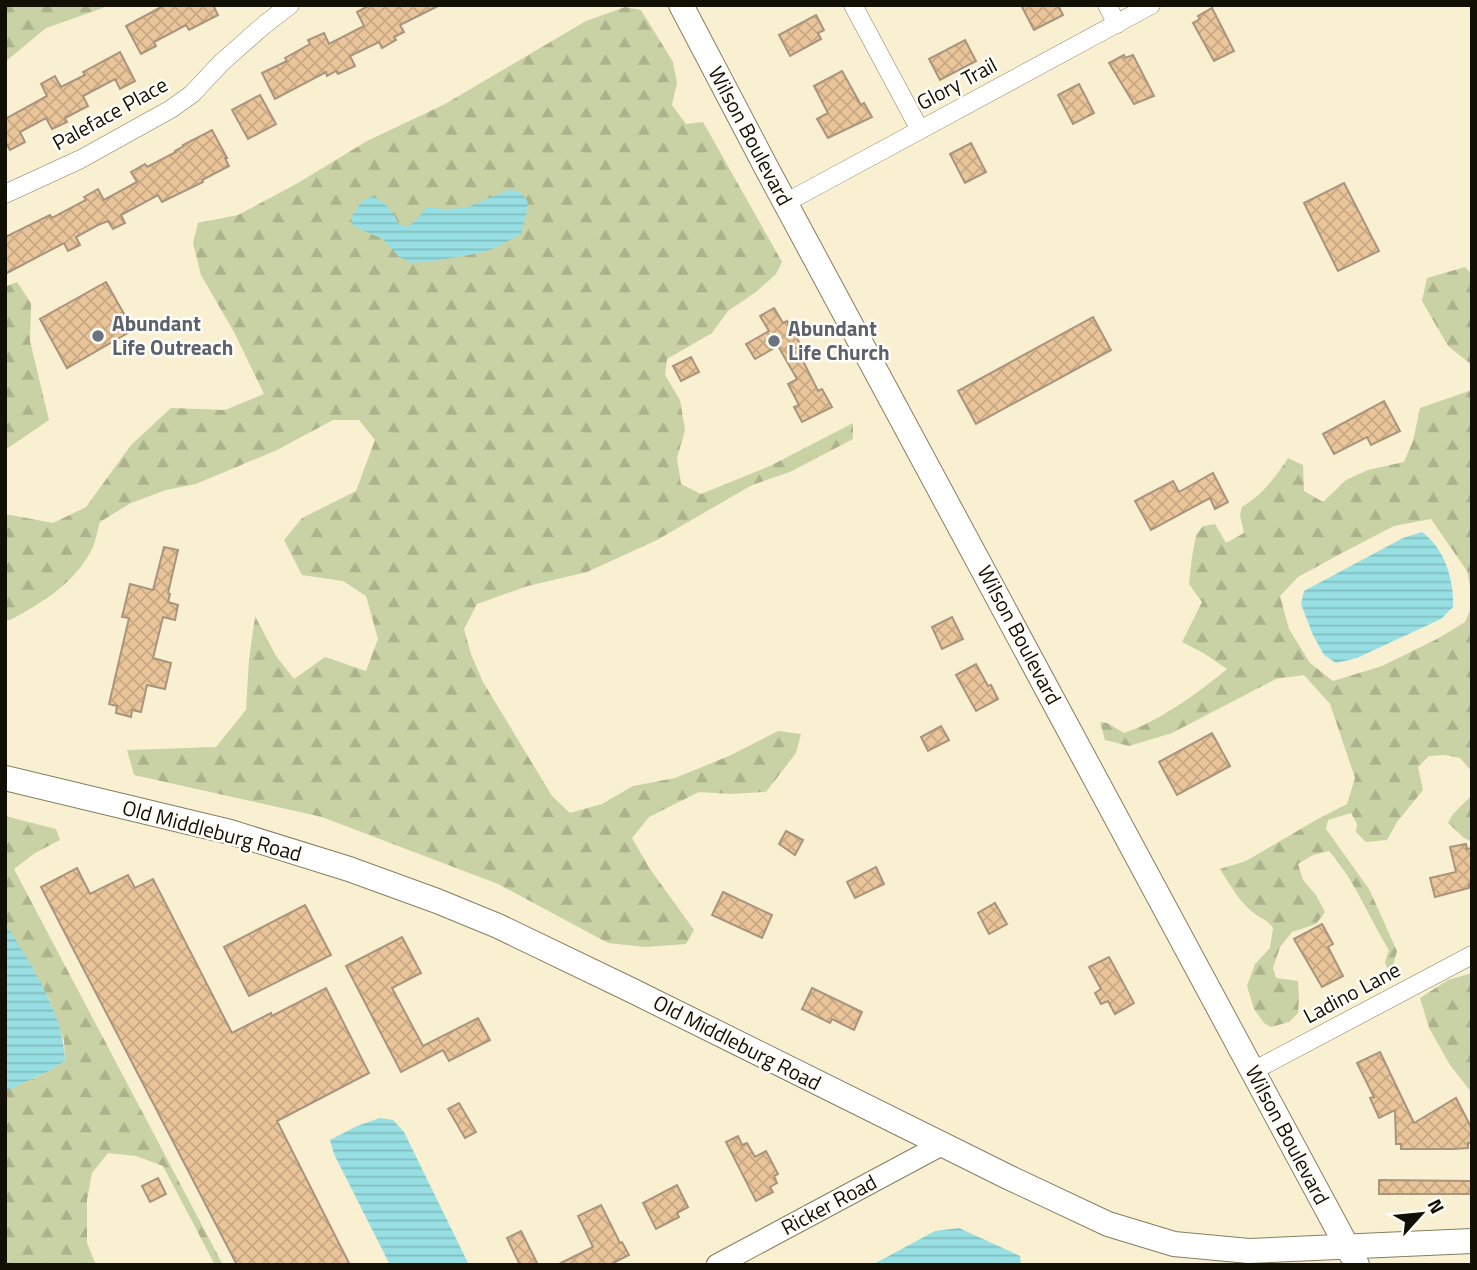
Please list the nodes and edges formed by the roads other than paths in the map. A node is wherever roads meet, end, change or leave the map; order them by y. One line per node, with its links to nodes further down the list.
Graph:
1 (290, 5): 8 (street, Paleface Place)
2 (681, 5): 9 (main road, Wilson Boulevard)
3 (853, 5): 7 (street)
4 (1107, 5): 6 (street)
5 (1151, 5): 6 (street, Glory Trail)
6 (1117, 24): 7 (street, Glory Trail)
7 (920, 130): 9 (street, Glory Trail)
8 (5, 194)
9 (785, 203): 12 (main road, Wilson Boulevard)
10 (5, 778): 13 (main road, Old Middleburg Road)
11 (1472, 955): 12 (street, Ladino Lane)
12 (1253, 1071): 15 (main road, Wilson Boulevard)
13 (941, 1145): 15 (main road, Old Middleburg Road); 16 (street, Ricker Road)
14 (1472, 1241): 15 (main road, Old Middleburg Road)
15 (1352, 1256)
16 (716, 1265)

